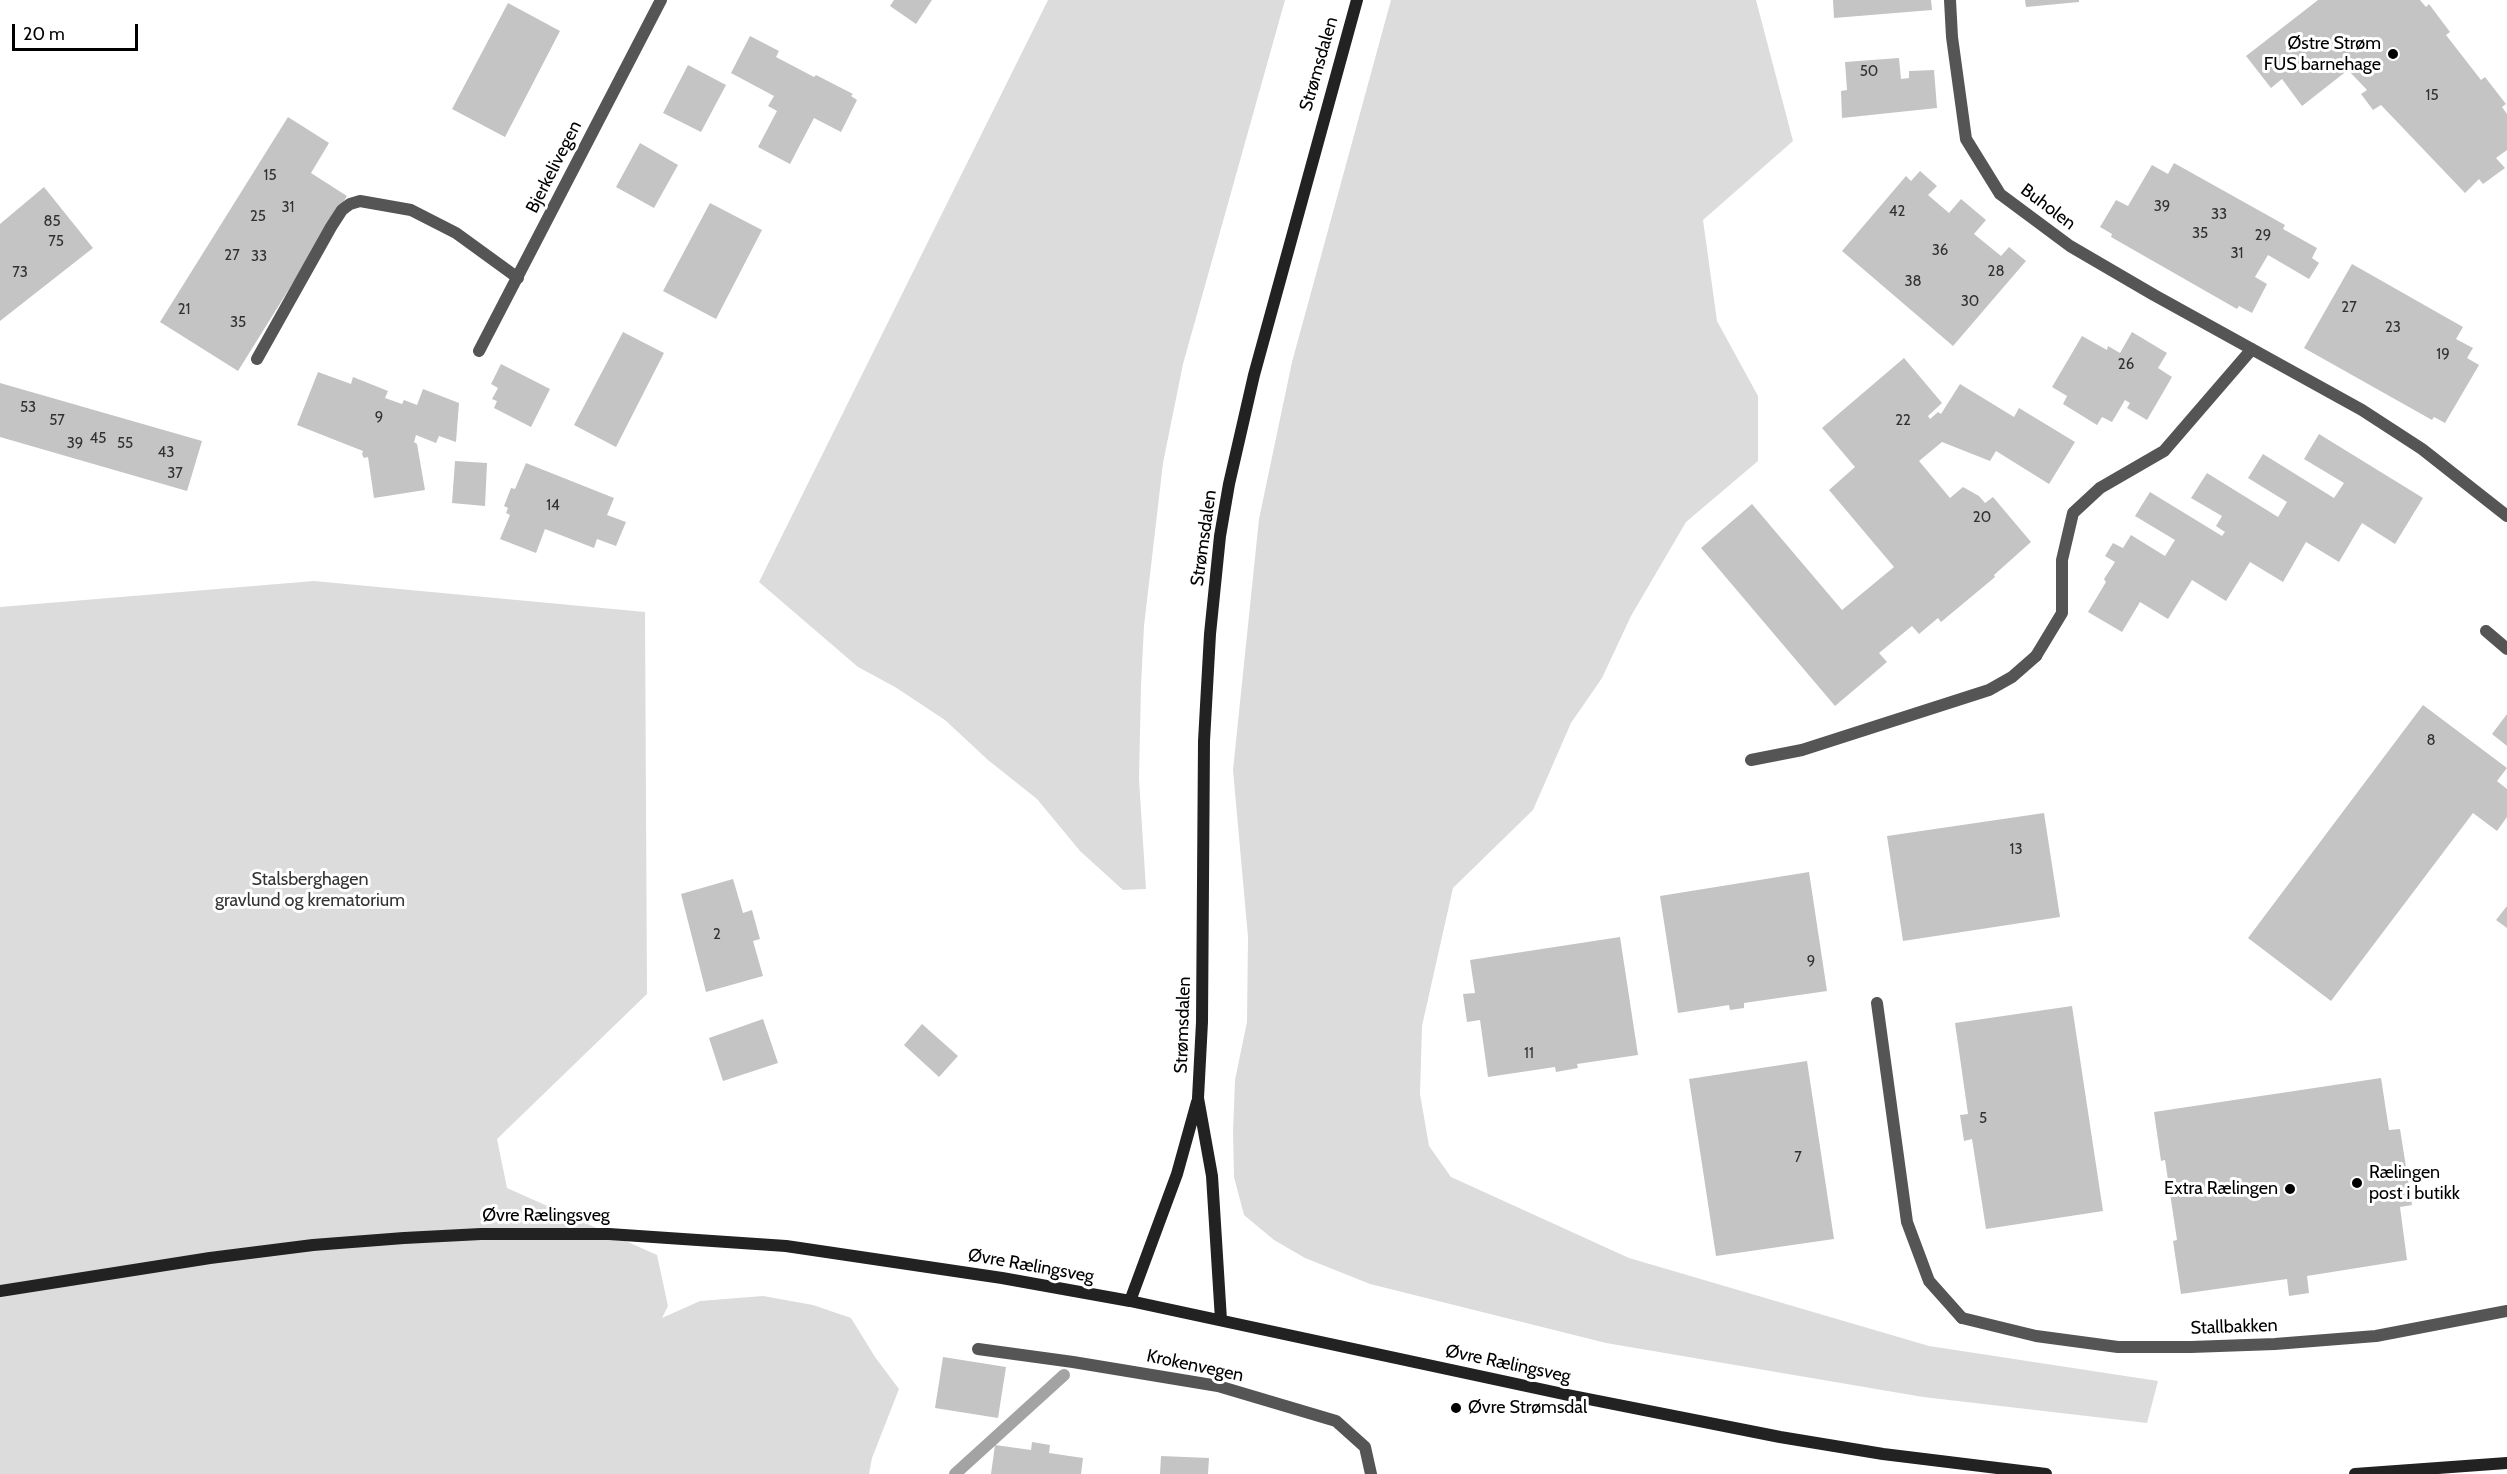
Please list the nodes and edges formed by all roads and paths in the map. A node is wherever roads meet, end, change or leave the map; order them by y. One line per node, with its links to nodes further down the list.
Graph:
1 (661, 0): 4 (street, Bjerkelivegen)
2 (1357, 0): 13 (main road, Strømsdalen)
3 (1950, 0): 5 (street, Buholen)
4 (518, 278): 6 (street, Bjerkelivegen); 7 (street)
5 (2252, 349): 8 (street, Buholen); 11 (street)
6 (478, 351)
7 (257, 359)
8 (2507, 516)
9 (2486, 631): 10 (street)
10 (2507, 649)
11 (1751, 760)
12 (1877, 1003): 16 (street, Stallbakken)
13 (1198, 1098): 15 (main road, Strømsdalen); 17 (main road, Strømsdalen)
14 (0, 1291): 15 (main road, Øvre Rælingsveg)
15 (1130, 1301): 17 (main road, Øvre Rælingsveg)
16 (2507, 1311)
17 (1221, 1320): 22 (main road, Øvre Rælingsveg)
18 (978, 1349): 21 (street, Krokenvegen)
19 (2507, 1462): 20 (main road)
20 (2403, 1472): 23 (main road)
21 (1371, 1474)
22 (2046, 1474)
23 (2355, 1474)

